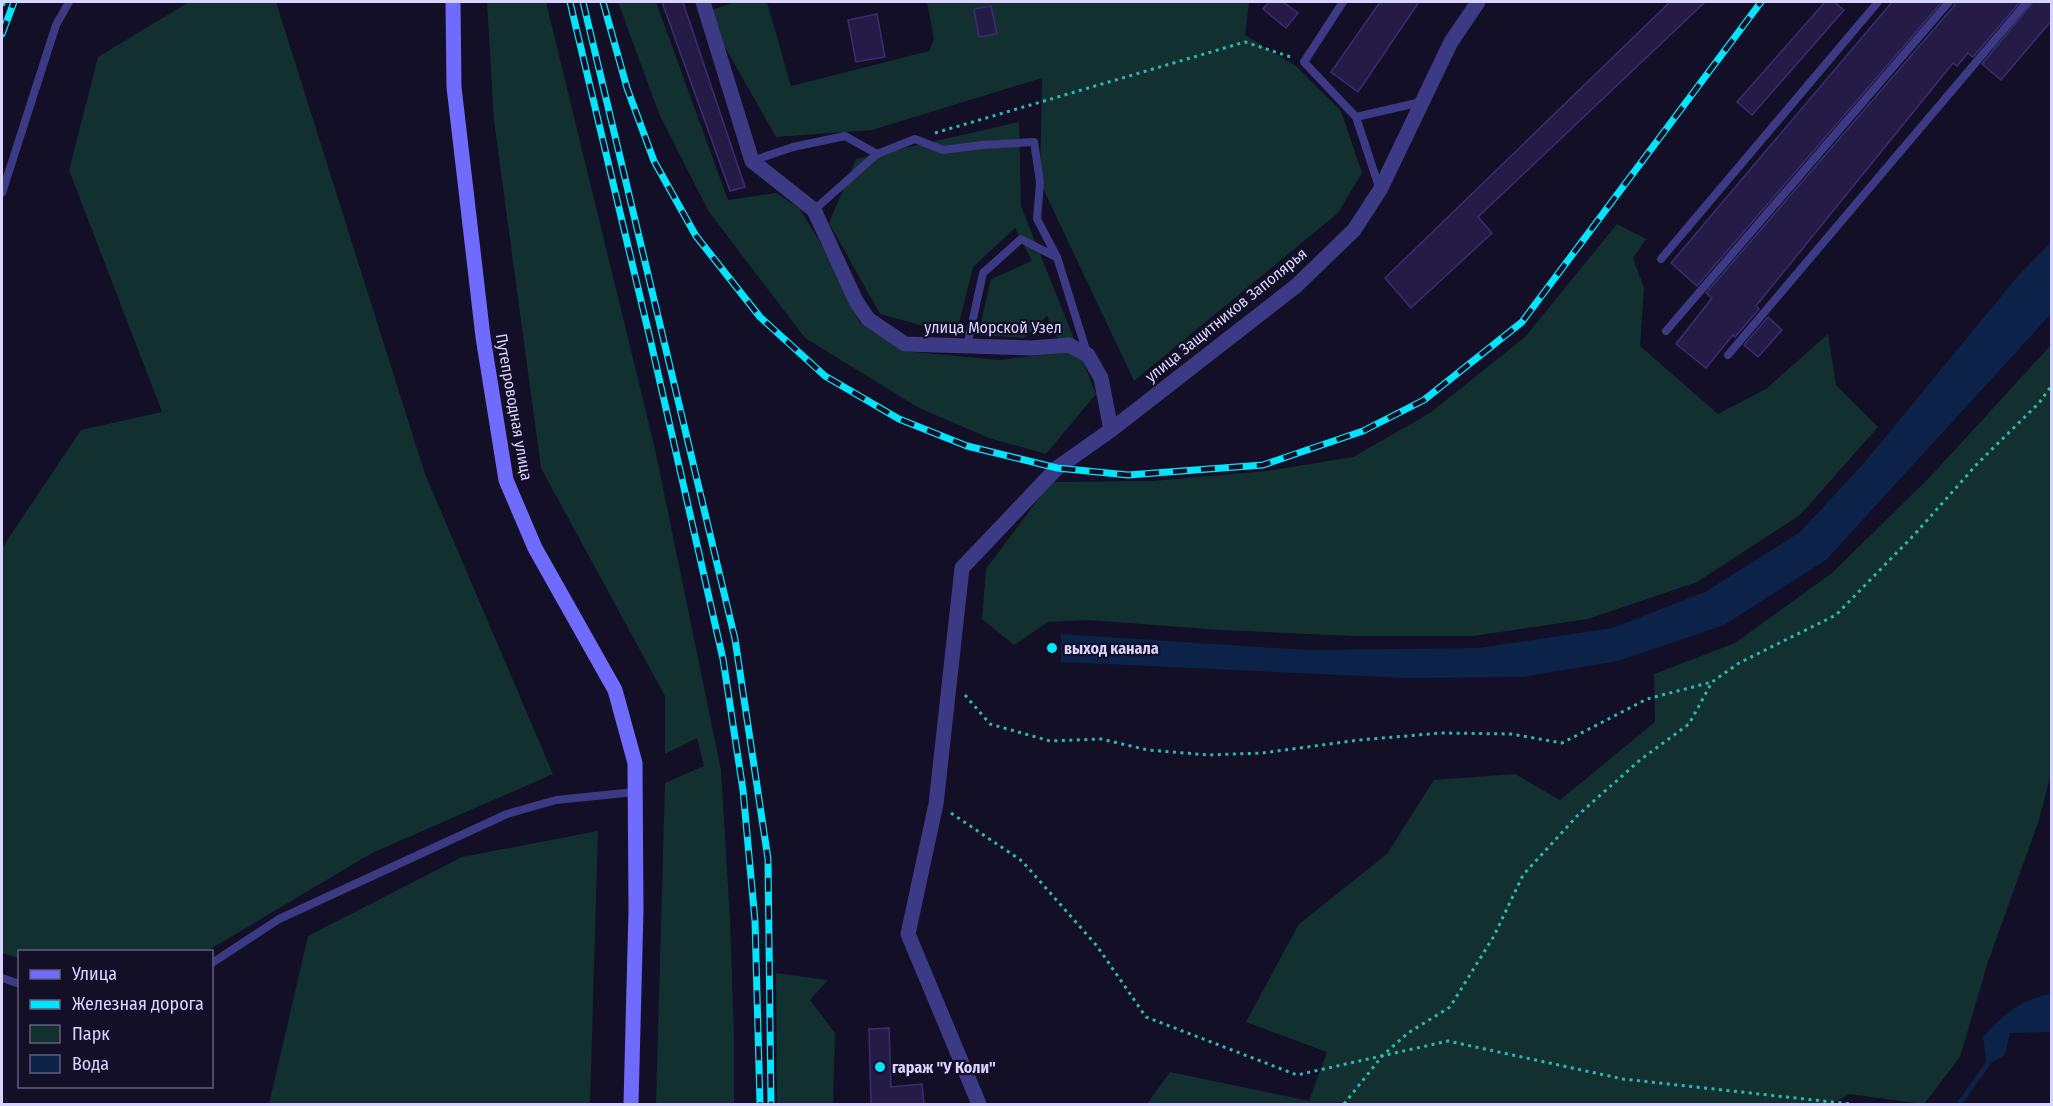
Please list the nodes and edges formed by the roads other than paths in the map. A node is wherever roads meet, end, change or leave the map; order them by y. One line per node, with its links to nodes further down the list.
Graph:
1 (69, 2): 14 (lane)
2 (453, 2): 23 (main road, Путепроводная улица)
3 (702, 2): 12 (street)
4 (1343, 2): 10 (lane)
5 (1479, 2): 9 (street, улица Защитников Заполярья)
6 (1878, 2): 17 (lane)
7 (1948, 2): 18 (lane)
8 (2026, 2): 21 (lane)
9 (1423, 102): 10 (lane); 13 (street, улица Защитников Заполярья)
10 (1356, 117): 13 (lane)
11 (877, 154): 12 (lane); 15 (lane); 16 (lane)
12 (752, 161): 15 (street, улица Морской Узел)
13 (1380, 190): 22 (street, улица Защитников Заполярья)
14 (2, 193)
15 (814, 210): 19 (street, улица Морской Узел)
16 (1058, 257): 19 (lane); 20 (lane)
17 (1661, 259)
18 (1666, 331)
19 (966, 348): 20 (street, улица Морской Узел)
20 (1088, 355): 22 (street)
21 (1728, 356)
22 (1111, 430): 28 (street, улица Защитников Заполярья)
23 (635, 792): 24 (lane); 27 (main road, Путепроводная улица)
24 (213, 962)
25 (2, 978): 26 (lane)
26 (18, 983)
27 (631, 1104)
28 (979, 1104)

